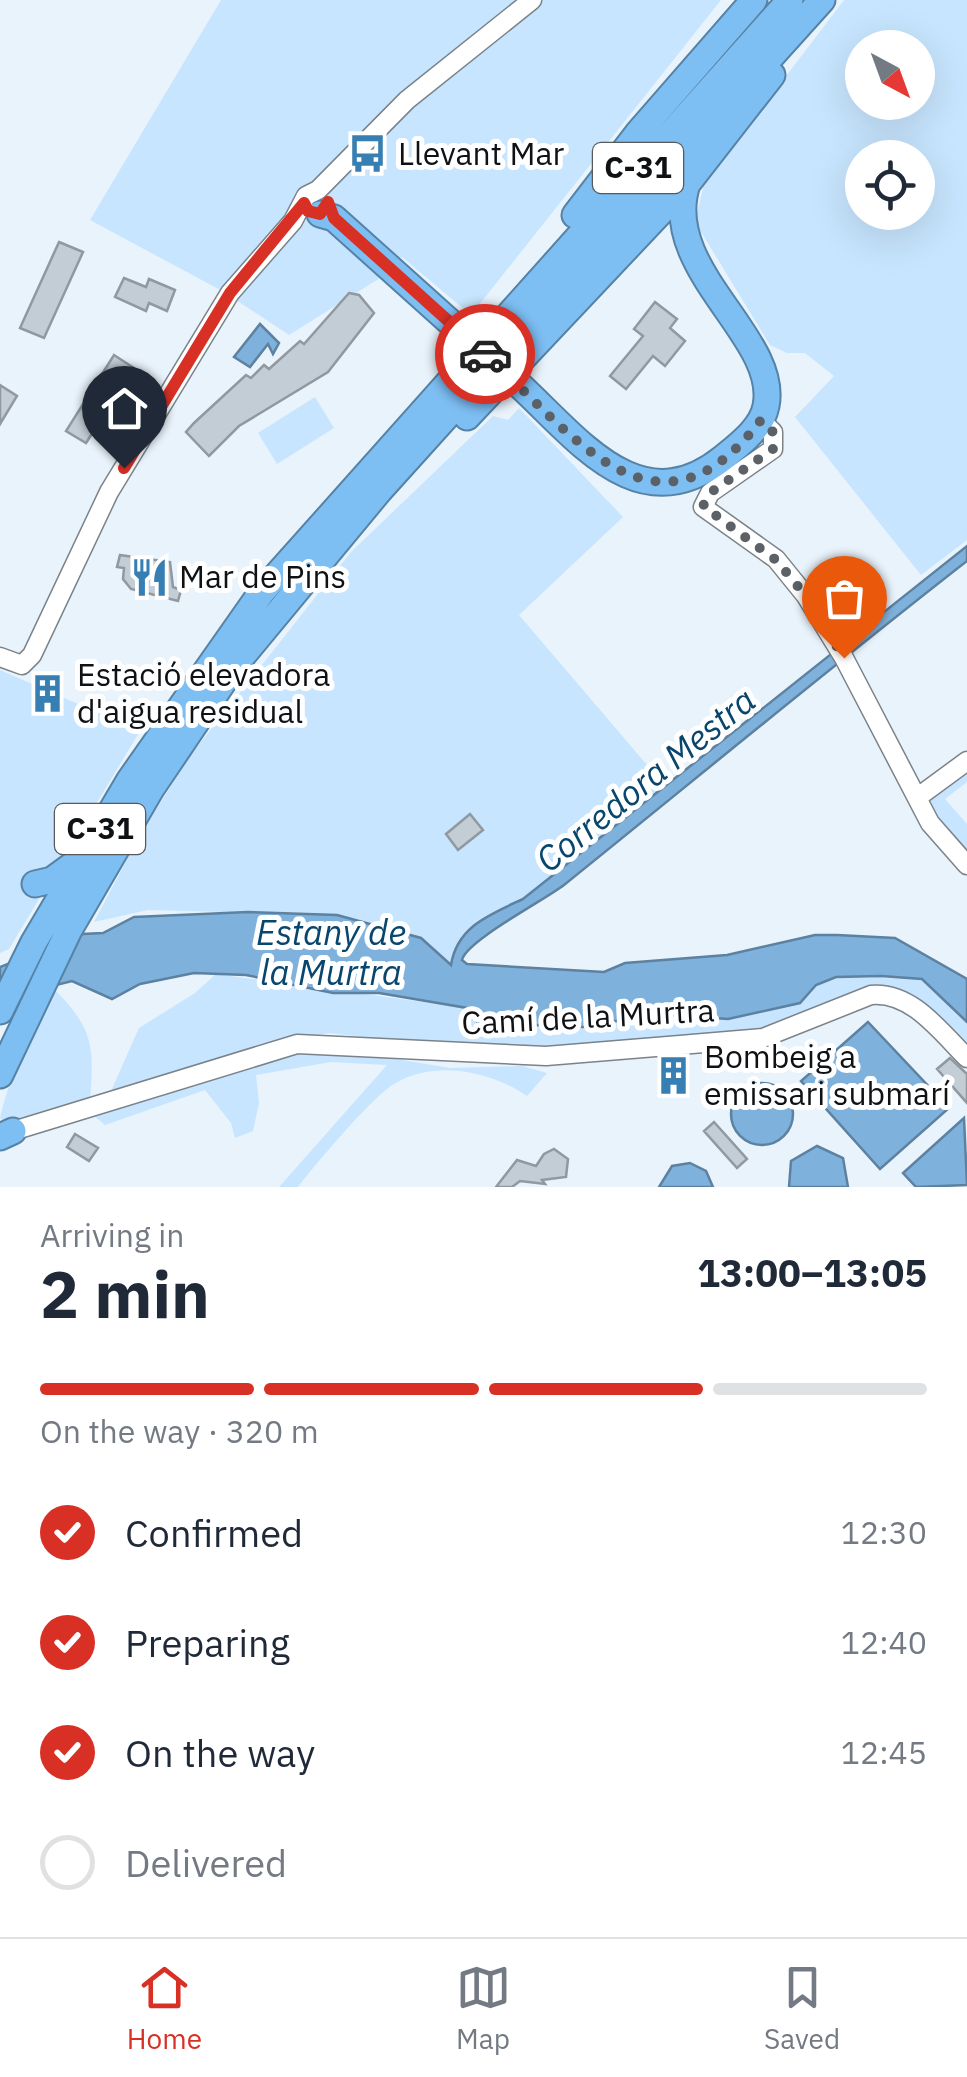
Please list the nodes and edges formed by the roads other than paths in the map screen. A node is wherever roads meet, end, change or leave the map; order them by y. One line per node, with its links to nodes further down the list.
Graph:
1 (532, 0): 7 (street)
2 (754, 0): 5 (highway)
3 (790, 0): 10 (highway, C-31)
4 (824, 0): 6 (highway); 12 (highway, C-31)
5 (737, 11): 10 (highway)
6 (688, 184): 8 (highway); 9 (highway)
7 (321, 205): 11 (highway, bridge); 13 (street)
8 (616, 261): 9 (highway); 12 (highway)
9 (701, 269): 11 (highway)
10 (486, 335): 17 (highway, C-31)
11 (761, 420): 15 (street)
12 (307, 576): 17 (highway, C-31)
13 (0, 657)
14 (967, 761): 15 (street)
15 (918, 797): 16 (street)
16 (967, 865)
17 (50, 932): 18 (highway, C-31); 20 (highway, C-31)
18 (0, 1010)
19 (967, 1058): 21 (street, Camí de la Murtra)
20 (0, 1075)
21 (4, 1132)

